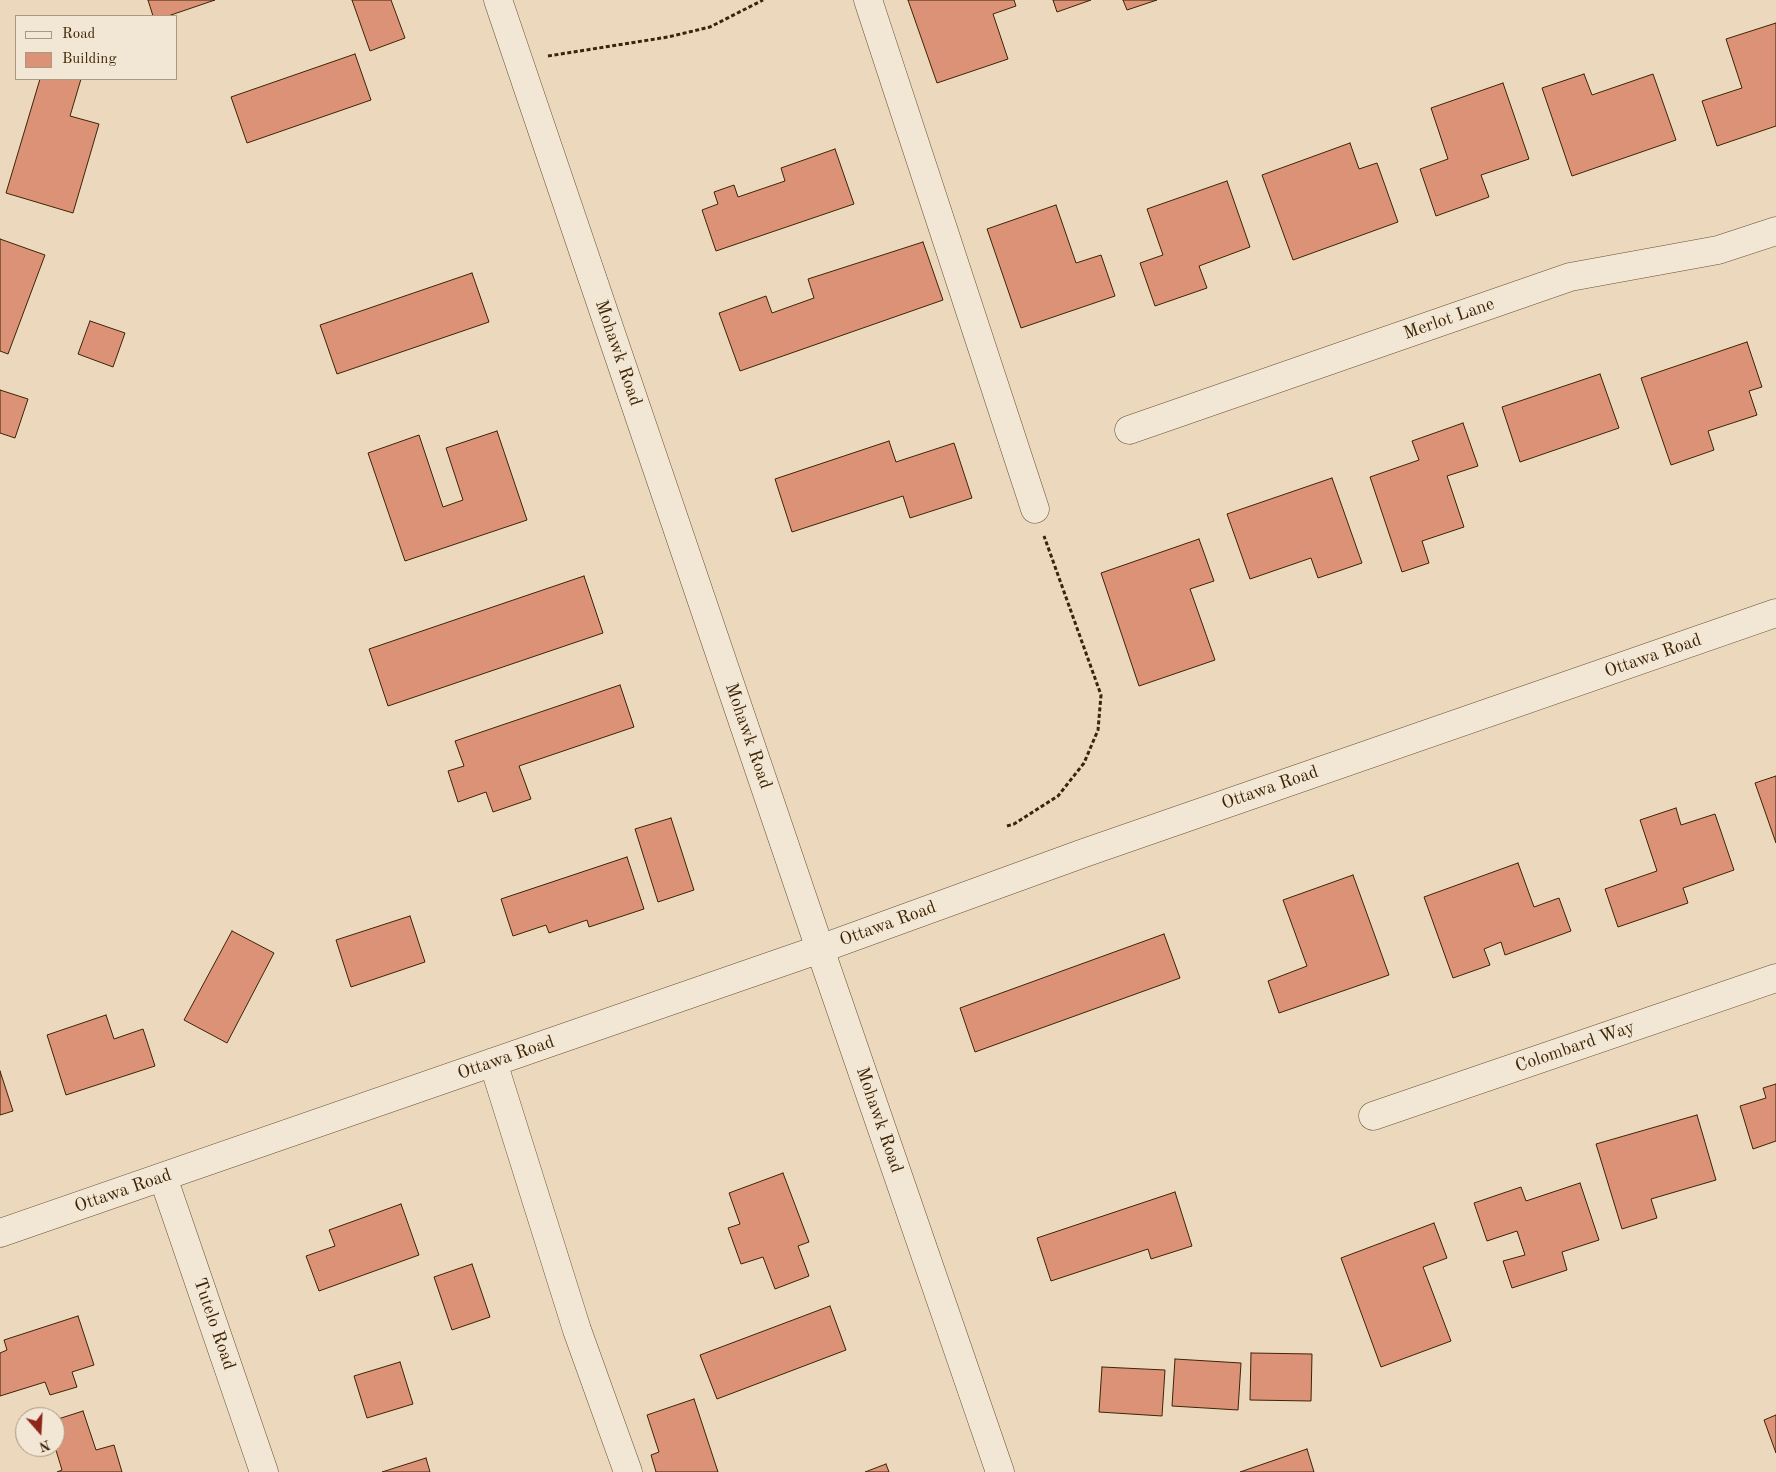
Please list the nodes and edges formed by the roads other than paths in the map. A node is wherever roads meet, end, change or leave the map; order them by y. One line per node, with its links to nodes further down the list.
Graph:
1 (498, 0): 7 (street, Mohawk Road)
2 (868, 0): 5 (street)
3 (1776, 231): 4 (street, Merlot Lane)
4 (1129, 430)
5 (1035, 509)
6 (1776, 613): 7 (street, Ottawa Road)
7 (820, 949): 9 (street, Ottawa Road); 15 (street, Mohawk Road)
8 (1776, 978): 10 (street, Colombard Way)
9 (493, 1062): 11 (street, Ottawa Road); 14 (street)
10 (1373, 1116)
11 (164, 1177): 12 (street, Ottawa Road); 13 (street, Tutelo Road)
12 (0, 1234)
13 (264, 1472)
14 (628, 1472)
15 (1000, 1472)

